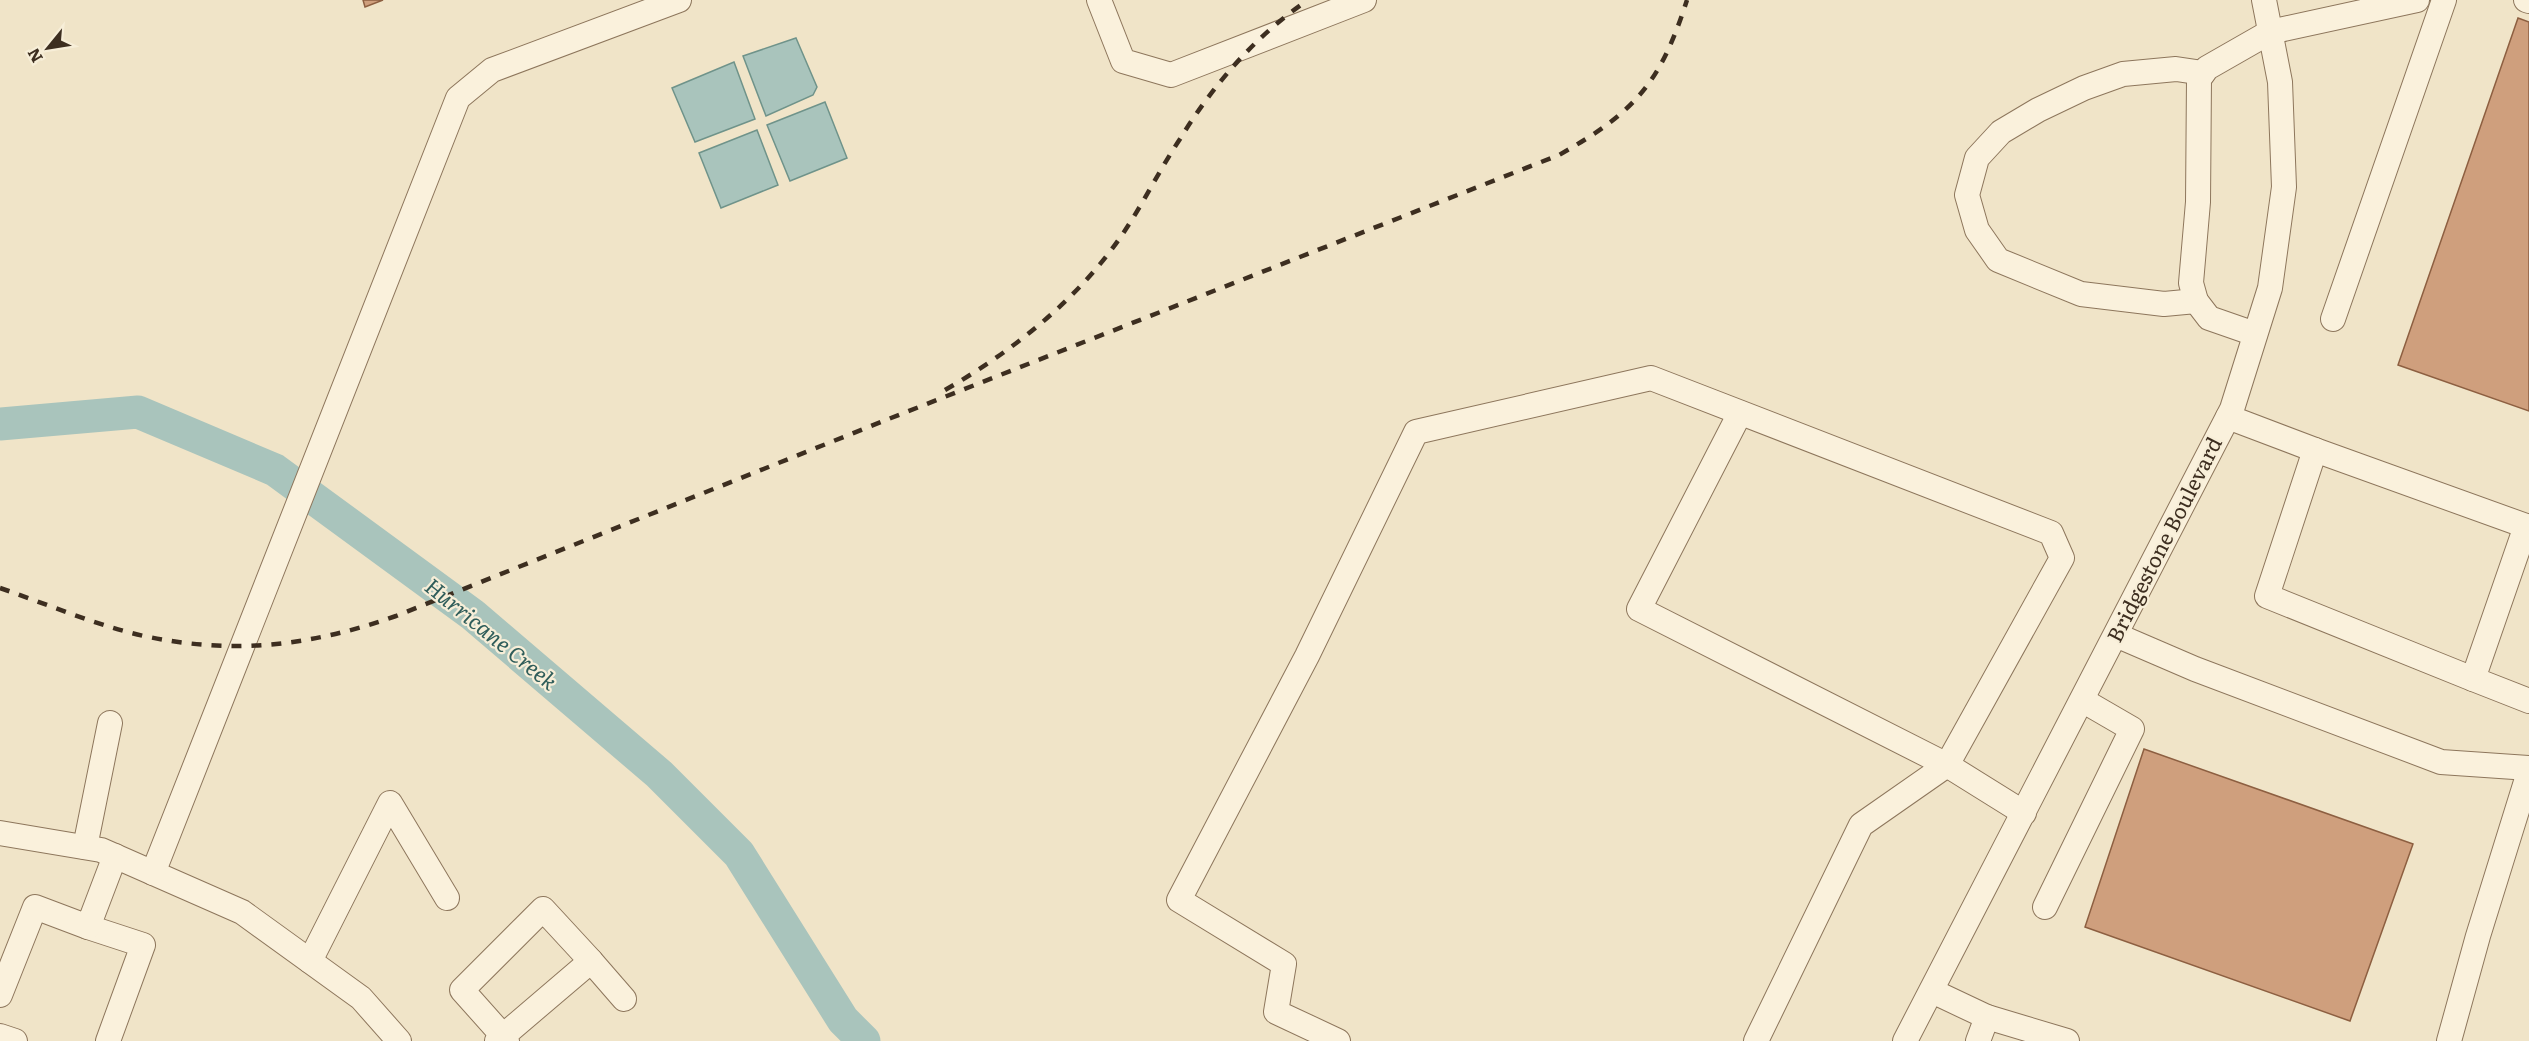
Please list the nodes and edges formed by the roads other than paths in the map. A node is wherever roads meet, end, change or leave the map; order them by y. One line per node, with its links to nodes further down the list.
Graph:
1 (679, 0): 27 (street)
2 (1099, 0): 3 (street)
3 (1364, 0)
4 (2264, 0): 7 (street, Bridgestone Boulevard)
5 (2417, 0): 7 (street)
6 (2444, 0): 10 (street)
7 (2270, 32): 8 (street); 11 (street, Bridgestone Boulevard)
8 (2203, 73): 9 (street); 9 (street)
9 (2196, 301): 11 (street)
10 (2334, 319)
11 (2255, 334): 13 (street, Bridgestone Boulevard)
12 (1740, 413): 21 (street); 21 (street); 42 (street)
13 (2228, 417): 14 (street); 16 (street, Bridgestone Boulevard)
14 (2315, 450): 15 (street); 17 (street)
15 (2528, 527): 17 (street)
16 (2116, 635): 18 (street, Bridgestone Boulevard); 22 (street)
17 (2473, 679): 19 (street)
18 (2082, 700): 23 (street, Bridgestone Boulevard); 29 (street)
19 (2529, 701)
20 (110, 723): 25 (street)
21 (1947, 765): 23 (street); 43 (street)
22 (2529, 770): 47 (street)
23 (2024, 813): 33 (street, Bridgestone Boulevard)
24 (0, 833): 25 (street)
25 (85, 847): 26 (street)
26 (115, 856): 27 (street); 30 (street)
27 (153, 873): 31 (street)
28 (447, 898): 31 (street)
29 (2045, 907)
30 (88, 927): 34 (street); 40 (street)
31 (310, 961): 41 (street)
32 (591, 961): 35 (street); 38 (street); 38 (street)
33 (1932, 991): 36 (street); 44 (street, Bridgestone Boulevard)
34 (0, 995)
35 (624, 999)
36 (1987, 1017): 45 (street); 46 (street)
37 (0, 1036): 39 (street)
38 (502, 1039)
39 (15, 1041)
40 (108, 1041)
41 (399, 1041)
42 (1338, 1041)
43 (1756, 1041)
44 (1905, 1041)
45 (1978, 1041)
46 (2067, 1041)
47 (2449, 1041)

